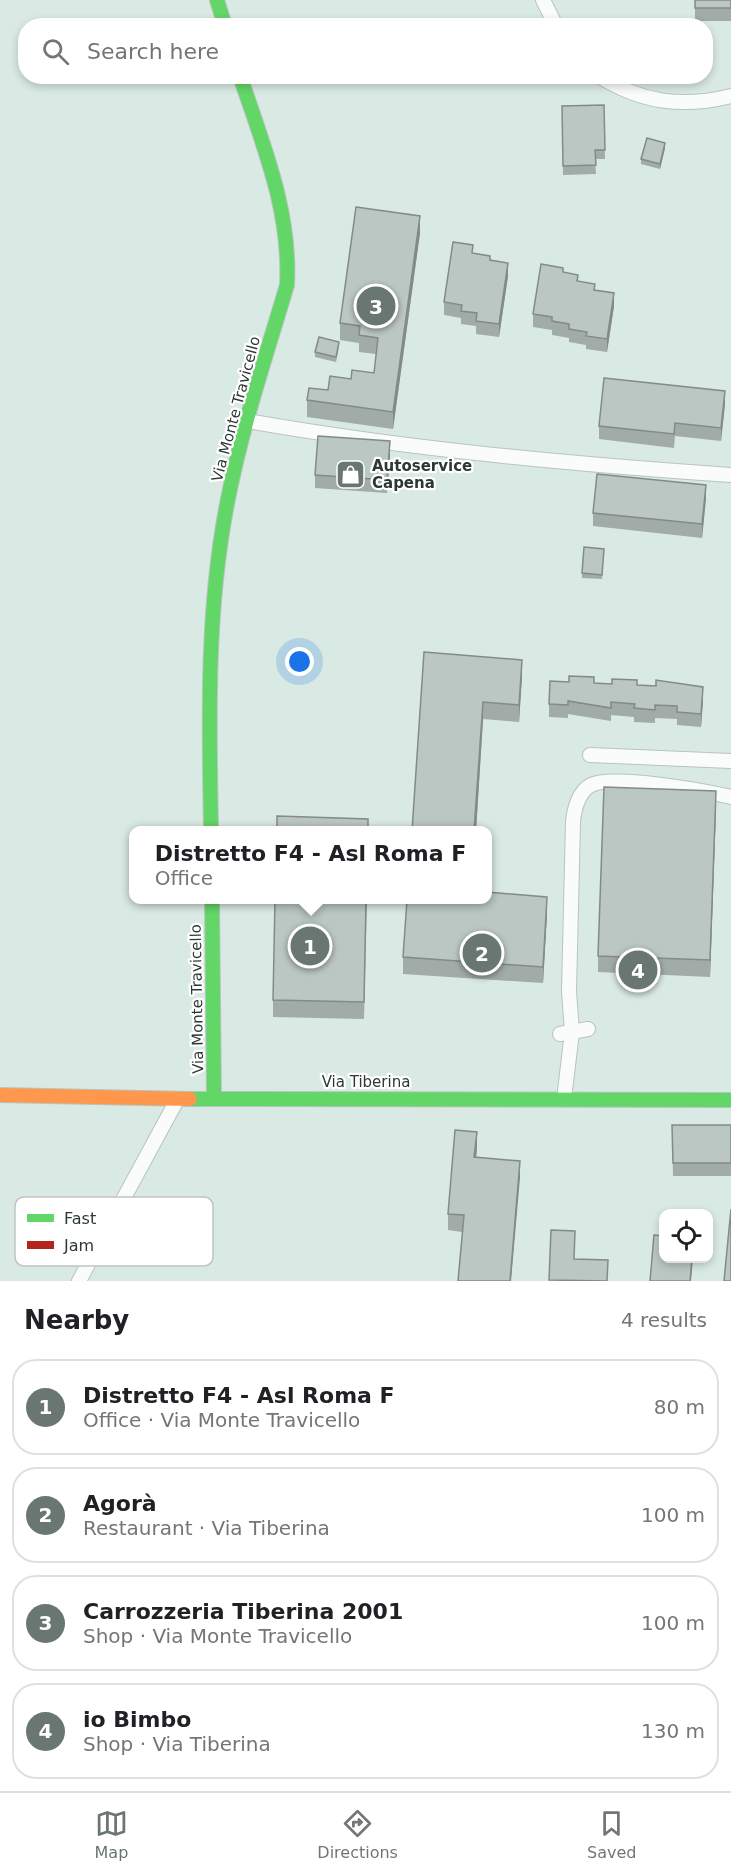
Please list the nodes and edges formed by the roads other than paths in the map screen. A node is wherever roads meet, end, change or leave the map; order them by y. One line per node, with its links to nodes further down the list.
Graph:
1 (217, 0): 3 (street)
2 (543, 0): 4 (lane)
3 (223, 18)
4 (552, 18)
5 (242, 84): 8 (street, Via Monte Travicello)
6 (612, 84): 7 (lane)
7 (731, 96)
8 (248, 421): 9 (lane); 13 (street, Via Monte Travicello)
9 (731, 475)
10 (590, 755): 11 (lane)
11 (731, 760)
12 (731, 797): 16 (lane)
13 (211, 826)
14 (212, 904): 19 (street, Via Monte Travicello)
15 (588, 1029): 16 (lane)
16 (566, 1033): 20 (lane)
17 (0, 1095): 18 (street, Via Tiberina)
18 (178, 1098): 19 (street, Via Tiberina); 22 (lane)
19 (214, 1099): 20 (street, Via Tiberina)
20 (564, 1100): 21 (street, Via Tiberina)
21 (731, 1100)
22 (124, 1197)
23 (87, 1266): 24 (lane)
24 (79, 1281)

